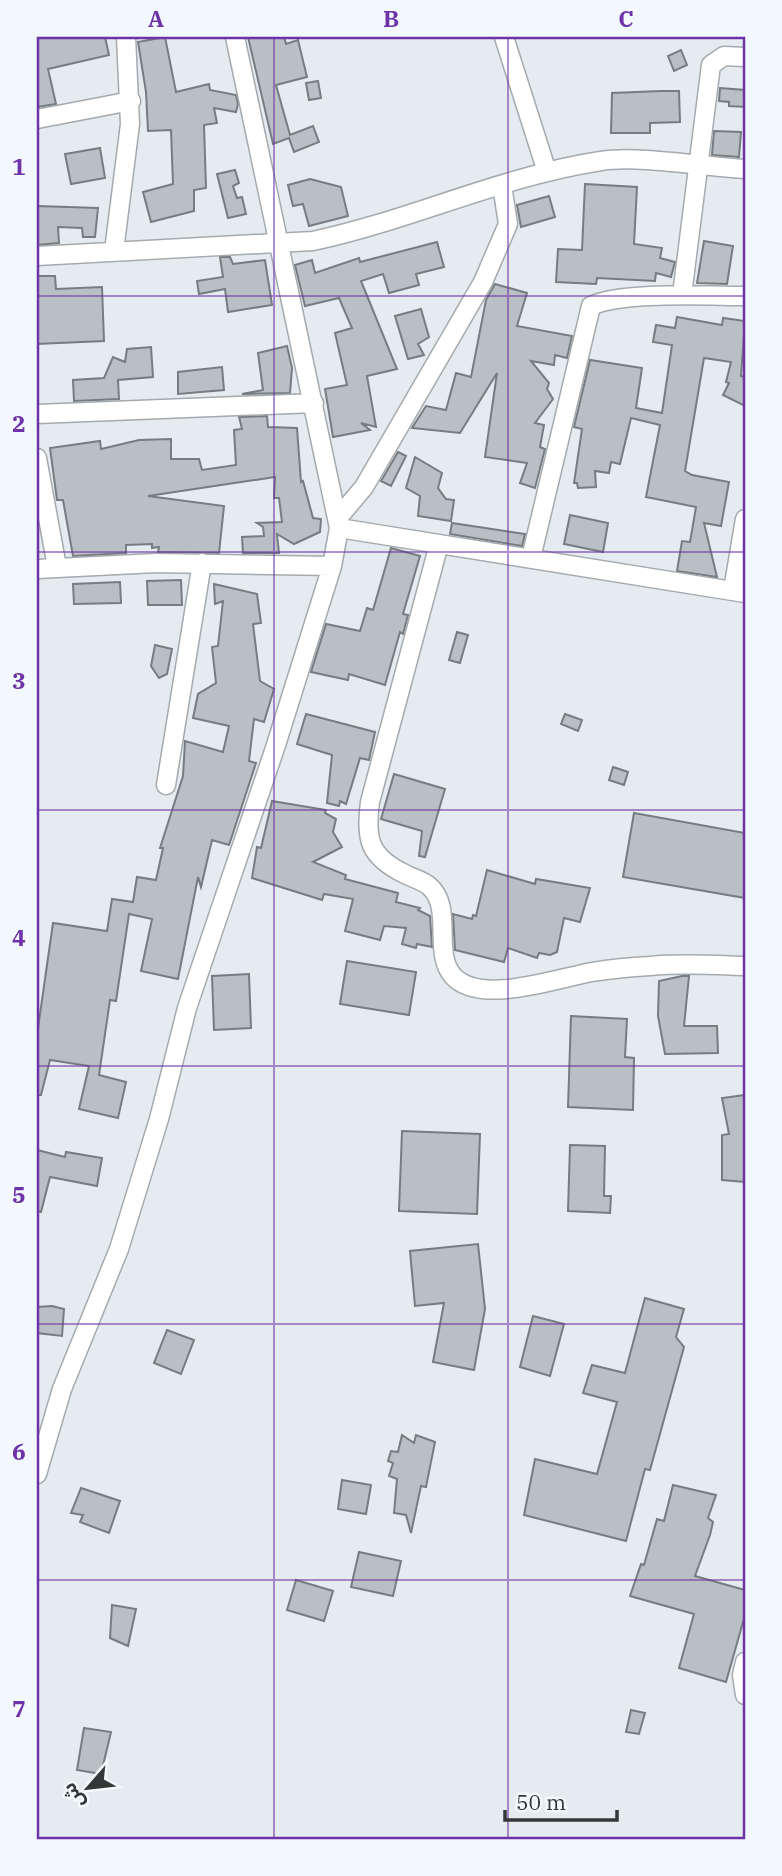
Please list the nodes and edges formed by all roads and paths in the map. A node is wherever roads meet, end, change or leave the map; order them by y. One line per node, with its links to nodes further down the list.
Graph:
1 (126, 37): 5 (street)
2 (235, 37): 11 (street)
3 (504, 37): 9 (street)
4 (745, 57): 7 (street)
5 (131, 101): 6 (street); 12 (street)
6 (37, 119)
7 (697, 167): 8 (street); 9 (street); 14 (street)
8 (745, 169)
9 (547, 172): 10 (street)
10 (502, 185): 11 (street); 20 (street)
11 (279, 243): 12 (street); 16 (street)
12 (114, 251): 13 (street)
13 (37, 256)
14 (682, 295): 15 (street); 22 (street)
15 (745, 296)
16 (314, 403): 17 (street); 20 (street)
17 (37, 414)
18 (37, 458): 25 (street)
19 (745, 519): 27 (street)
20 (338, 523): 21 (street); 24 (street)
21 (439, 544): 22 (street); 29 (street)
22 (531, 558): 27 (street)
23 (202, 563): 24 (street); 25 (street); 28 (street)
24 (332, 566): 30 (street)
25 (57, 568): 26 (street)
26 (37, 569)
27 (739, 592)
28 (166, 785)
29 (745, 966)
30 (37, 1474)
31 (745, 1662): 32 (street)
32 (745, 1695)

